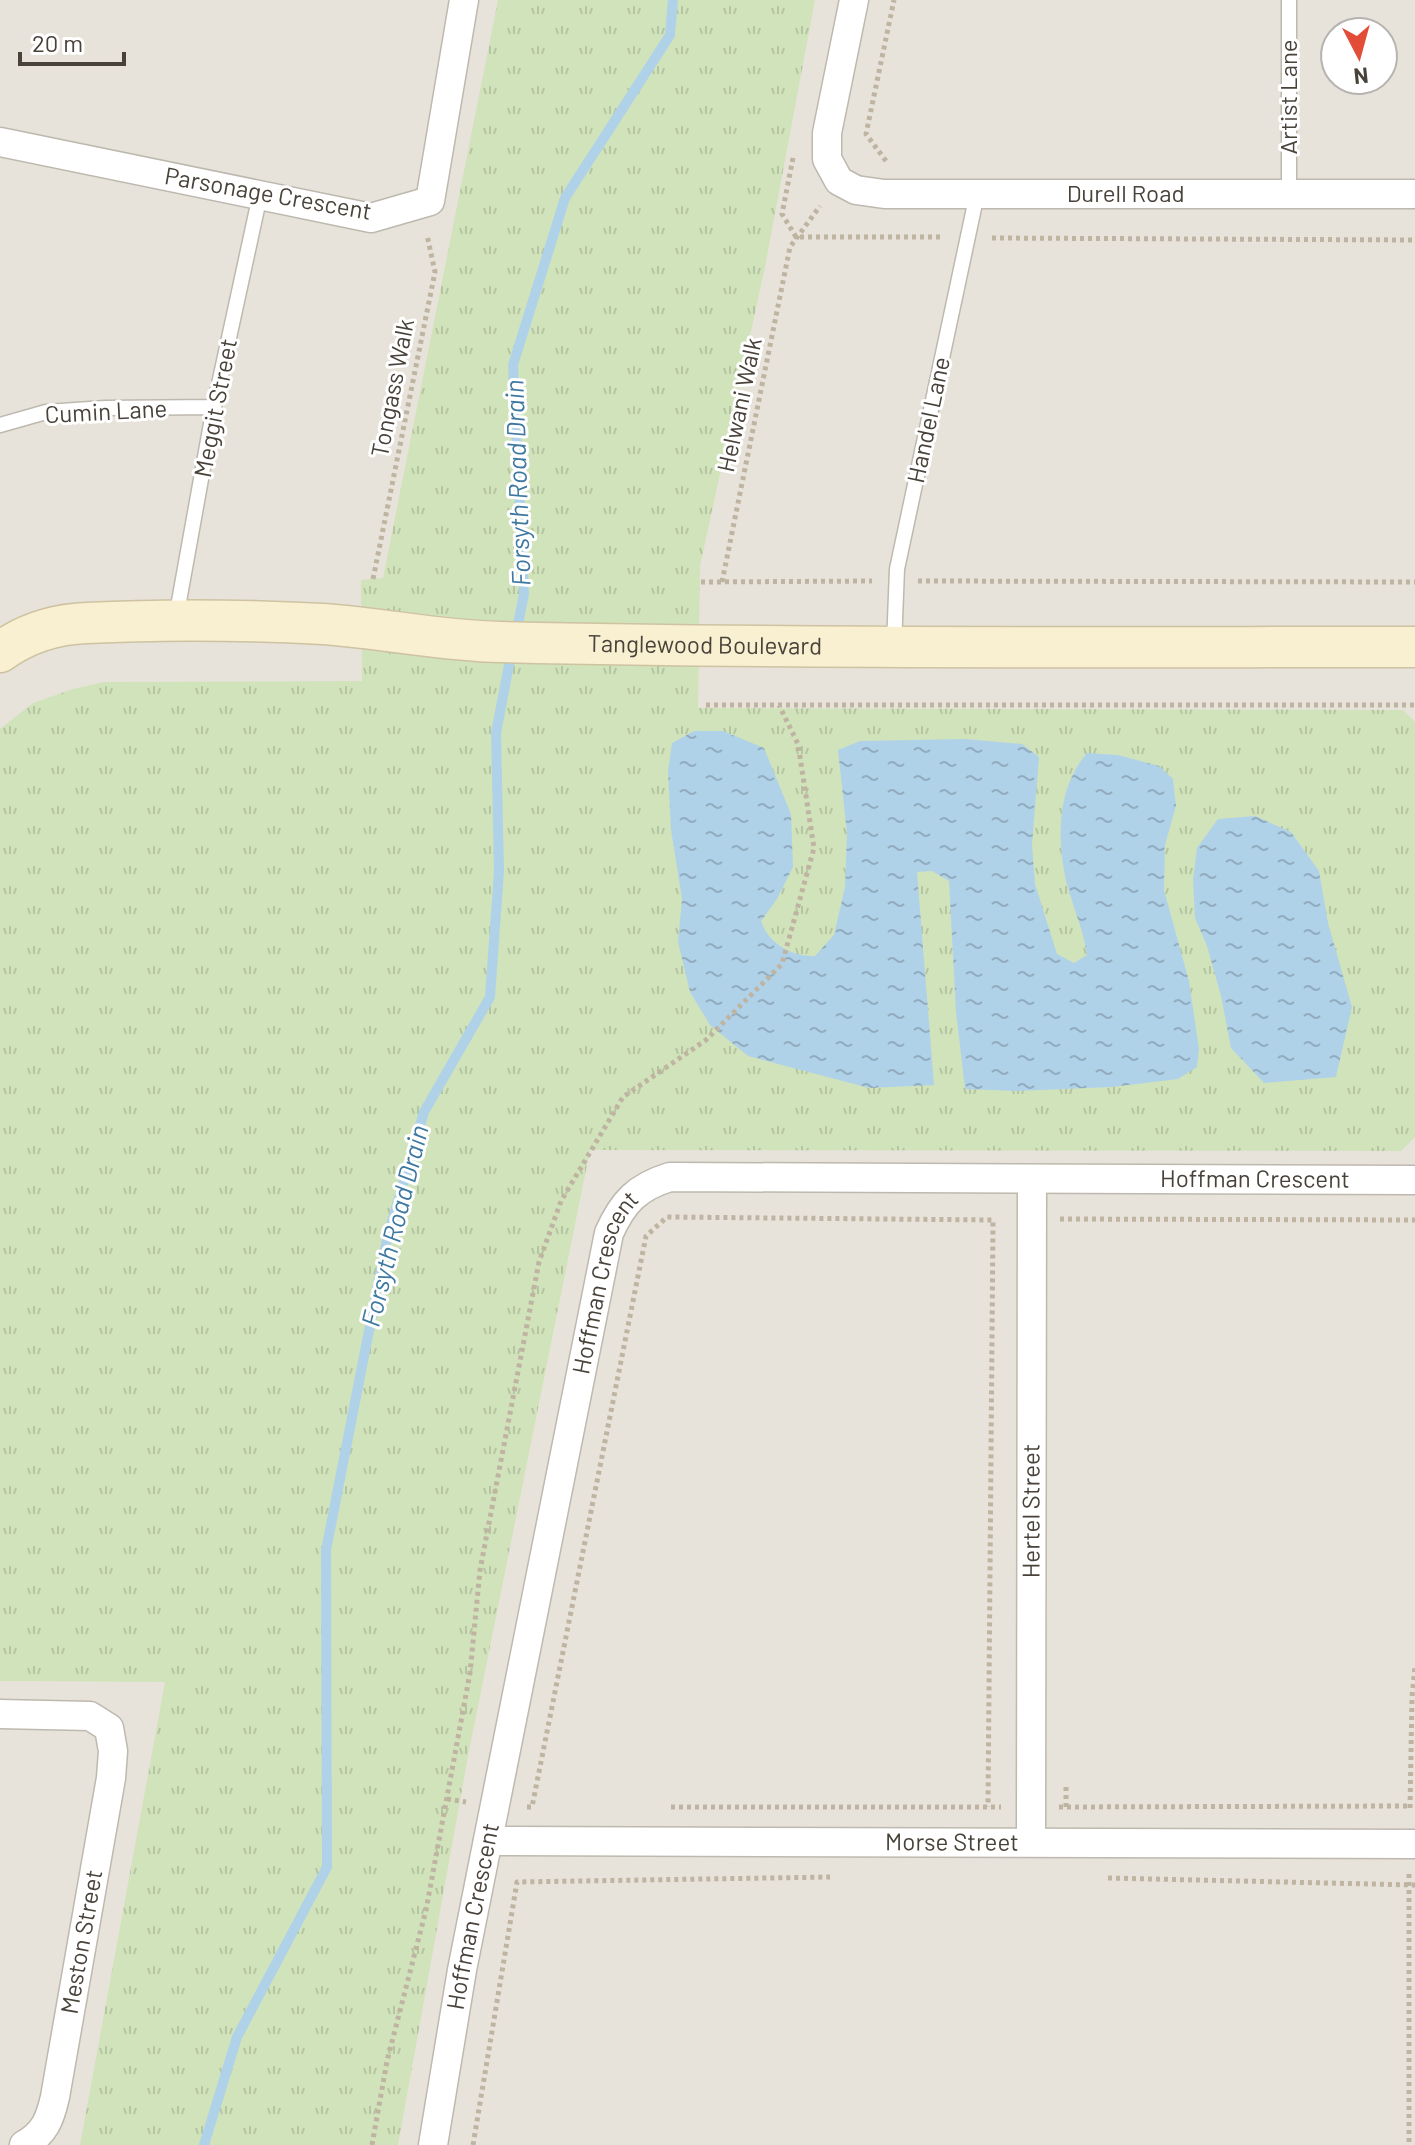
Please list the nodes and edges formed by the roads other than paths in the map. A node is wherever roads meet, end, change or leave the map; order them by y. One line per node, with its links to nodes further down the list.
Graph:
1 (464, 0): 8 (street, Parsonage Crescent)
2 (854, 0): 5 (street, Durell Road)
3 (1289, 0): 6 (lane, Artist Lane)
4 (0, 142): 8 (street, Parsonage Crescent)
5 (977, 194): 6 (street, Durell Road); 12 (lane, Handel Lane)
6 (1289, 194): 7 (street, Durell Road)
7 (1415, 194)
8 (260, 195): 9 (lane, Meggit Street)
9 (214, 407): 10 (lane, Cumin Lane); 11 (lane, Meggit Street)
10 (0, 425)
11 (176, 622): 12 (street, Tanglewood Boulevard); 14 (street, Tanglewood Boulevard)
12 (894, 647): 13 (street, Tanglewood Boulevard)
13 (1415, 647)
14 (0, 652)
15 (1032, 1179): 16 (street, Hoffman Crescent); 18 (street, Hoffman Crescent); 19 (street, Hertel Street)
16 (1415, 1180)
17 (0, 1714): 21 (street, Meston Street)
18 (488, 1841): 19 (street, Morse Street); 22 (street, Hoffman Crescent)
19 (1031, 1841): 20 (street, Morse Street)
20 (1412, 1844)
21 (24, 2145)
22 (433, 2145)

